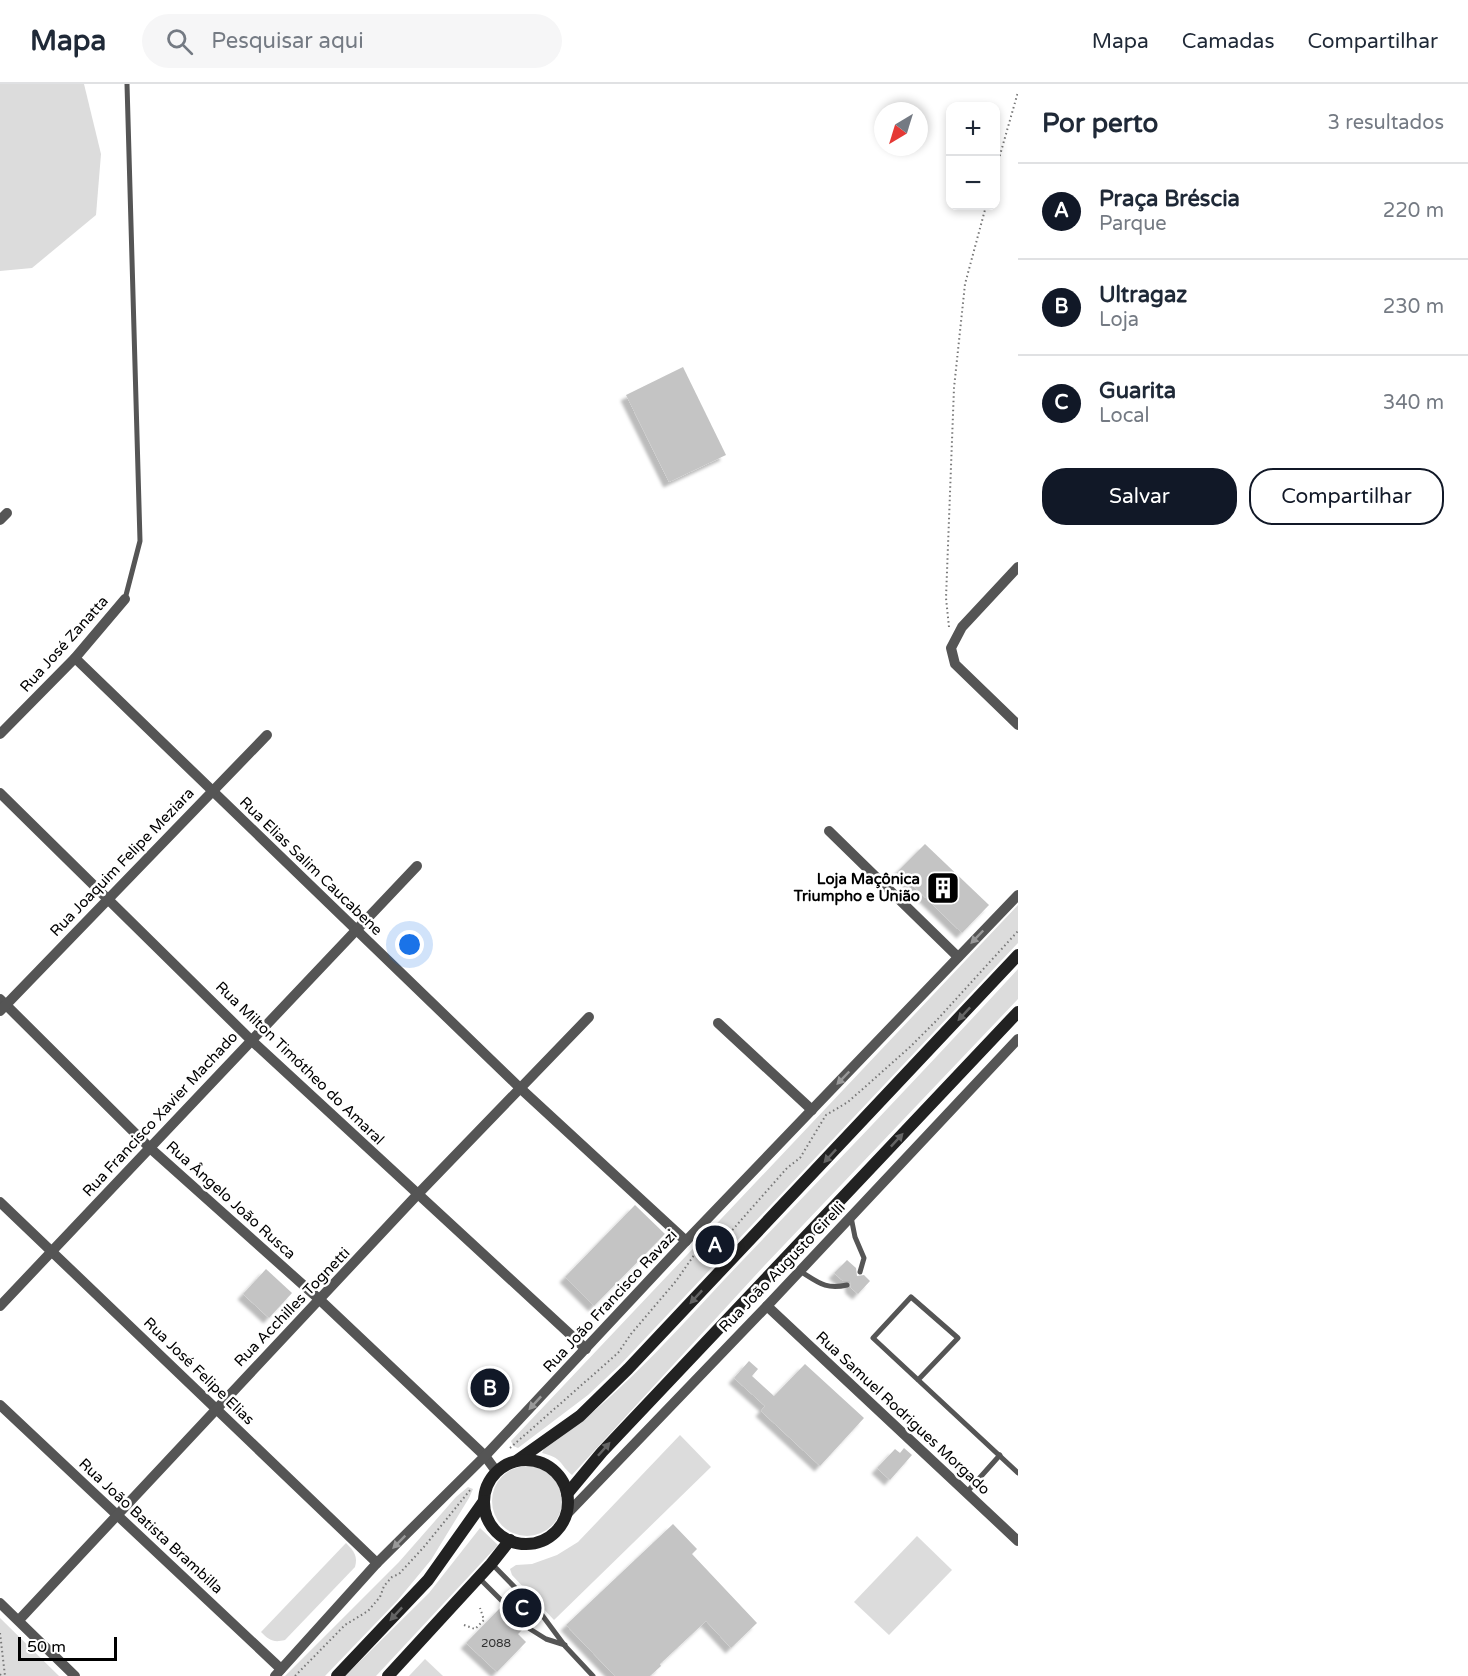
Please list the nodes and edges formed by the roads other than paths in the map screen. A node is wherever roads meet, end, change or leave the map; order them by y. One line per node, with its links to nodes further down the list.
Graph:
1 (127, 84): 3 (lane)
2 (1018, 567): 5 (street)
3 (125, 599): 4 (street, Rua José Zanatta)
4 (75, 658): 6 (street, Rua José Zanatta); 8 (street, Rua Elias Salim Caucabene)
5 (1018, 725)
6 (0, 734)
7 (267, 735): 8 (street, Rua Joaquim Felipe Meziara)
8 (212, 791): 13 (street, Rua Joaquim Felipe Meziara); 14 (street, Rua Elias Salim Caucabene)
9 (0, 794): 13 (street, Rua Milton Timótheo do Amaral)
10 (828, 831): 16 (street)
11 (417, 866): 14 (street, Rua Francisco Xavier Machado)
12 (1018, 895): 16 (street, Rua João Francisco Ravazi, one-way to 16)
13 (108, 898): 17 (street, Rua Joaquim Felipe Meziara); 22 (street, Rua Milton Timótheo do Amaral)
14 (356, 929): 22 (street, Rua Francisco Xavier Machado); 23 (street, Rua Elias Salim Caucabene)
15 (1018, 955): 43 (main road, one-way to 43)
16 (958, 957): 24 (street, Rua João Francisco Ravazi, one-way to 24)
17 (2, 1005): 25 (street, Rua Ângelo João Rusca)
18 (1018, 1012): 47 (main road, one-way to 18)
19 (589, 1017): 23 (street, Rua Acchilles Tognetti)
20 (718, 1023): 24 (street)
21 (1018, 1039): 28 (street, Rua João Augusto Cirelli)
22 (251, 1040): 25 (street, Rua Francisco Xavier Machado); 26 (street, Rua Milton Timótheo do Amaral)
23 (520, 1088): 26 (street, Rua Acchilles Tognetti); 29 (street, Rua Elias Salim Caucabene)
24 (812, 1110): 29 (street, Rua João Francisco Ravazi)
25 (150, 1148): 30 (street, Rua Francisco Xavier Machado); 34 (street, Rua Ângelo João Rusca)
26 (417, 1195): 34 (street, Rua Acchilles Tognetti); 37 (street, Rua Milton Timótheo do Amaral)
27 (0, 1202): 30 (street, Rua José Felipe Elias)
28 (851, 1217): 31 (street, Rua João Augusto Cirelli); 32 (lane)
29 (686, 1241): 37 (street, Rua João Francisco Ravazi)
30 (52, 1251): 35 (street, Rua Francisco Xavier Machado); 40 (street, Rua José Felipe Elias)
31 (800, 1271): 33 (lane); 36 (street, Rua João Augusto Cirelli)
32 (860, 1272)
33 (847, 1285)
34 (320, 1300): 40 (street, Rua Acchilles Tognetti); 42 (street, Rua Ângelo João Rusca)
35 (0, 1306)
36 (767, 1306): 46 (street, Rua Samuel Rodrigues Morgado); 49 (street, Rua João Augusto Cirelli)
37 (586, 1349): 42 (street, Rua João Francisco Ravazi, one-way to 42)
38 (918, 1380): 38 (lane); 41 (lane)
39 (0, 1405): 50 (street, Rua João Batista Brambilla)
40 (216, 1408): 50 (street, Rua Acchilles Tognetti); 53 (street, Rua José Felipe Elias)
41 (1000, 1455): 45 (lane); 46 (lane)
42 (485, 1456): 44 (street, Rua Ângelo João Rusca); 53 (street, Rua João Francisco Ravazi, one-way to 53)
43 (518, 1460): 44 (main road); 47 (main road)
44 (496, 1472): 48 (main road)
45 (1018, 1473)
46 (966, 1492): 52 (street, Rua Samuel Rodrigues Morgado)
47 (567, 1494): 49 (main road)
48 (484, 1501): 51 (main road); 61 (main road, one-way to 61)
49 (566, 1515): 51 (main road)
50 (117, 1516): 57 (street, Rua Acchilles Tognetti); 59 (street, Rua João Batista Brambilla)
51 (510, 1540): 54 (main road)
52 (1018, 1541)
53 (377, 1563): 59 (street, Rua João Francisco Ravazi)
54 (491, 1564): 55 (main road); 58 (lane)
55 (478, 1577): 58 (lane); 62 (main road)
56 (0, 1603): 57 (street)
57 (19, 1620): 60 (street)
58 (565, 1646): 63 (lane)
59 (278, 1673)
60 (75, 1676)
61 (338, 1676)
62 (388, 1676)
63 (593, 1676)

